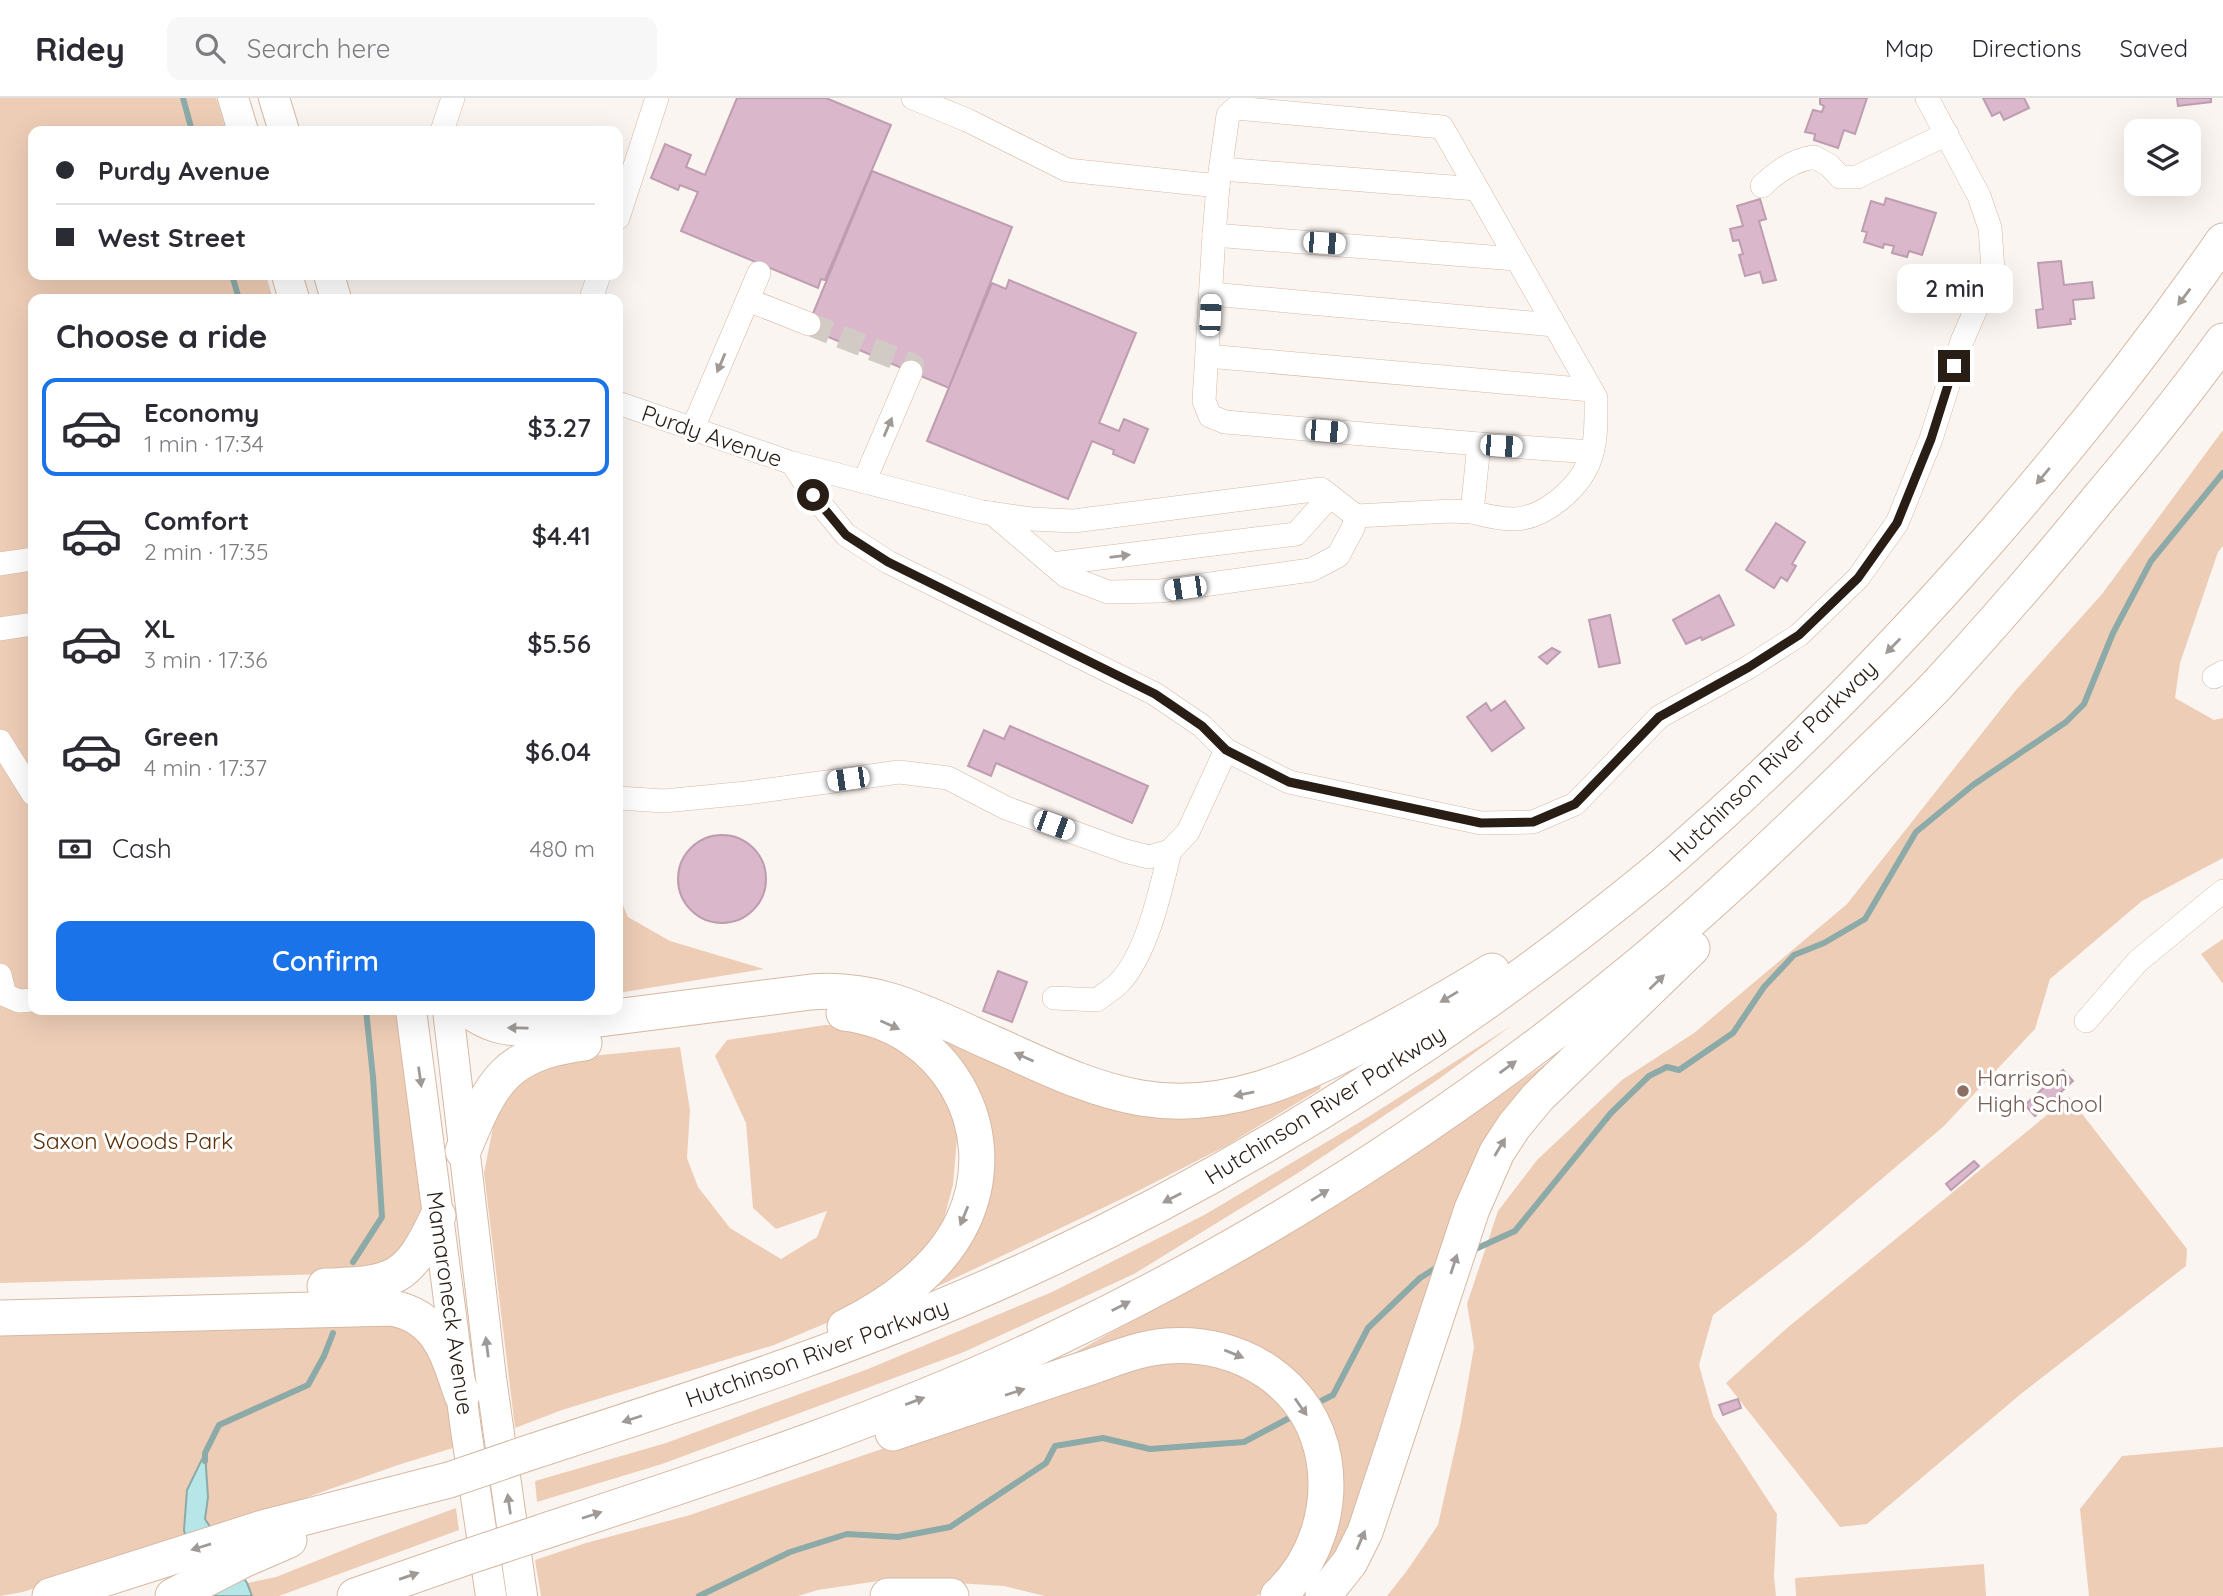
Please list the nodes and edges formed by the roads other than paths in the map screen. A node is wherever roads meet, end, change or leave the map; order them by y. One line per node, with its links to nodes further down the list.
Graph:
1 (233, 98): 8 (main road)
2 (274, 98): 9 (main road)
3 (453, 98): 10 (street)
4 (657, 98): 15 (street)
5 (913, 98): 7 (street)
6 (1927, 98): 11 (street, Purdy Avenue)
7 (949, 106): 12 (street)
8 (241, 126)
9 (282, 126)
10 (444, 126)
11 (1947, 134): 13 (street); 45 (street, Purdy Avenue)
12 (1220, 177): 14 (street); 14 (street); 16 (street)
13 (1762, 186)
14 (1477, 189): 18 (street)
15 (623, 203)
16 (1214, 234): 18 (street); 20 (street)
17 (2223, 241): 49 (highway, Hutchinson River Parkway, one-way to 49)
18 (1517, 259): 23 (street)
19 (759, 273): 21 (street)
20 (1211, 294): 23 (street); 25 (street)
21 (748, 300): 22 (street); 29 (street, one-way to 29)
22 (809, 324)
23 (1554, 325): 27 (street)
24 (2223, 341): 43 (highway)
25 (1207, 356): 27 (street); 30 (street)
26 (911, 372): 33 (street, one-way to 26)
27 (1591, 390): 31 (street)
28 (623, 405): 29 (street, Purdy Avenue)
29 (694, 428): 32 (street, Purdy Avenue)
30 (1479, 444): 31 (street); 35 (street)
31 (1592, 452): 35 (street)
32 (792, 463): 33 (street); 45 (street, Purdy Avenue)
33 (864, 482): 36 (street)
34 (1330, 496): 36 (street); 37 (street); 40 (street, one-way to 34)
35 (1472, 512): 37 (street)
36 (992, 513): 40 (street)
37 (1356, 516): 40 (street)
38 (28, 560): 39 (street)
39 (0, 564)
40 (1052, 564)
41 (28, 625): 42 (street)
42 (0, 629)
43 (1937, 685): 64 (highway, one-way to 43); 74 (highway, one-way to 43)
44 (0, 741): 46 (street)
45 (1226, 750): 48 (street)
46 (28, 786)
47 (623, 798): 48 (street)
48 (1170, 851): 52 (street)
49 (1654, 873): 56 (highway, one-way to 56); 63 (highway, Hutchinson River Parkway, one-way to 63)
50 (2223, 891): 57 (street)
51 (0, 975): 53 (street)
52 (1054, 998)
53 (28, 1000)
54 (412, 1015): 59 (main road, Mamaroneck Avenue, one-way to 59)
55 (449, 1015): 58 (main road, Mamaroneck Avenue)
56 (477, 1015)
57 (2086, 1021)
58 (463, 1151): 63 (highway, one-way to 63); 70 (main road, Mamaroneck Avenue, one-way to 58)
59 (438, 1216): 60 (highway); 62 (main road, Mamaroneck Avenue)
60 (0, 1295)
61 (0, 1318): 62 (highway)
62 (462, 1395): 69 (main road, Mamaroneck Avenue)
63 (696, 1398): 65 (highway, Hutchinson River Parkway, one-way to 65, bridge)
64 (643, 1498): 68 (highway, one-way to 64, bridge); 73 (highway, one-way to 73)
65 (265, 1539): 66 (highway, one-way to 66); 67 (highway)
66 (50, 1596)
67 (173, 1596)
68 (355, 1596)
69 (491, 1596)
70 (522, 1596)
71 (888, 1596): 72 (highway)
72 (951, 1596)
73 (1278, 1596)
74 (1323, 1596)

